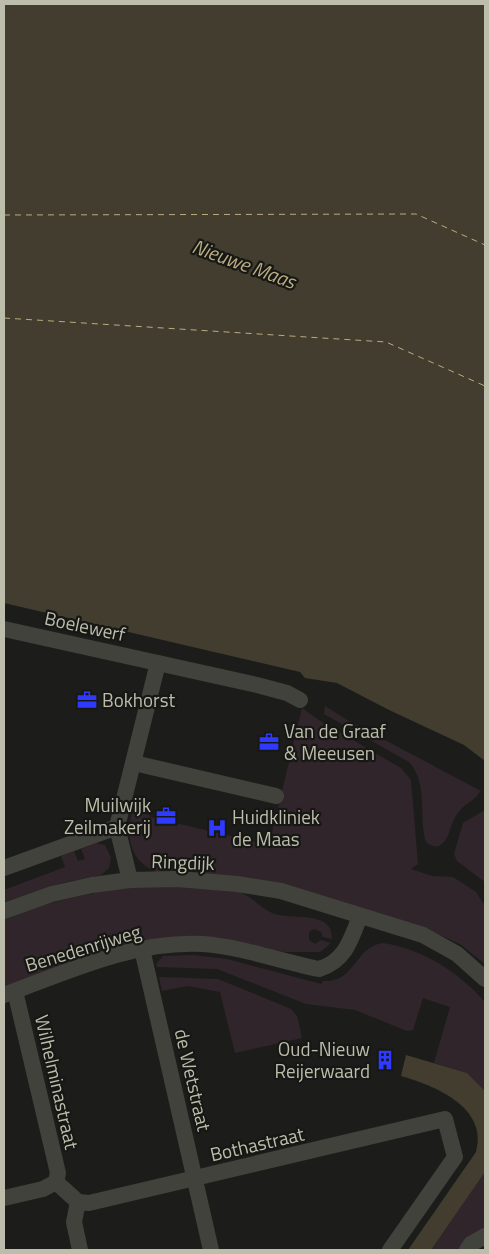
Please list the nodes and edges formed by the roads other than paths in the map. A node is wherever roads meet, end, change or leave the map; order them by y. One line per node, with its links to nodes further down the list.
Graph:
1 (4, 629): 2 (street, Boelewerf)
2 (158, 663): 3 (street, Boelewerf); 4 (street)
3 (300, 700)
4 (134, 763): 5 (street); 6 (street)
5 (276, 796)
6 (117, 826): 7 (street); 8 (street)
7 (4, 868)
8 (130, 880): 9 (street, Ringdijk); 10 (street, Ringdijk)
9 (4, 911)
10 (360, 916): 11 (street, Benedenrijweg); 12 (street)
11 (142, 949): 13 (street, Benedenrijweg); 14 (street, de Wetstraat)
12 (485, 979)
13 (9, 993): 15 (street, Wilhelminastraat)
14 (195, 1179): 17 (street, Bothastraat); 20 (street, de Wetstraat); 21 (street, Bothastraat)
15 (56, 1182): 16 (street); 17 (street)
16 (4, 1198)
17 (78, 1202): 19 (street)
18 (484, 1236): 22 (street)
19 (80, 1250)
20 (211, 1250)
21 (390, 1250)
22 (467, 1250)

